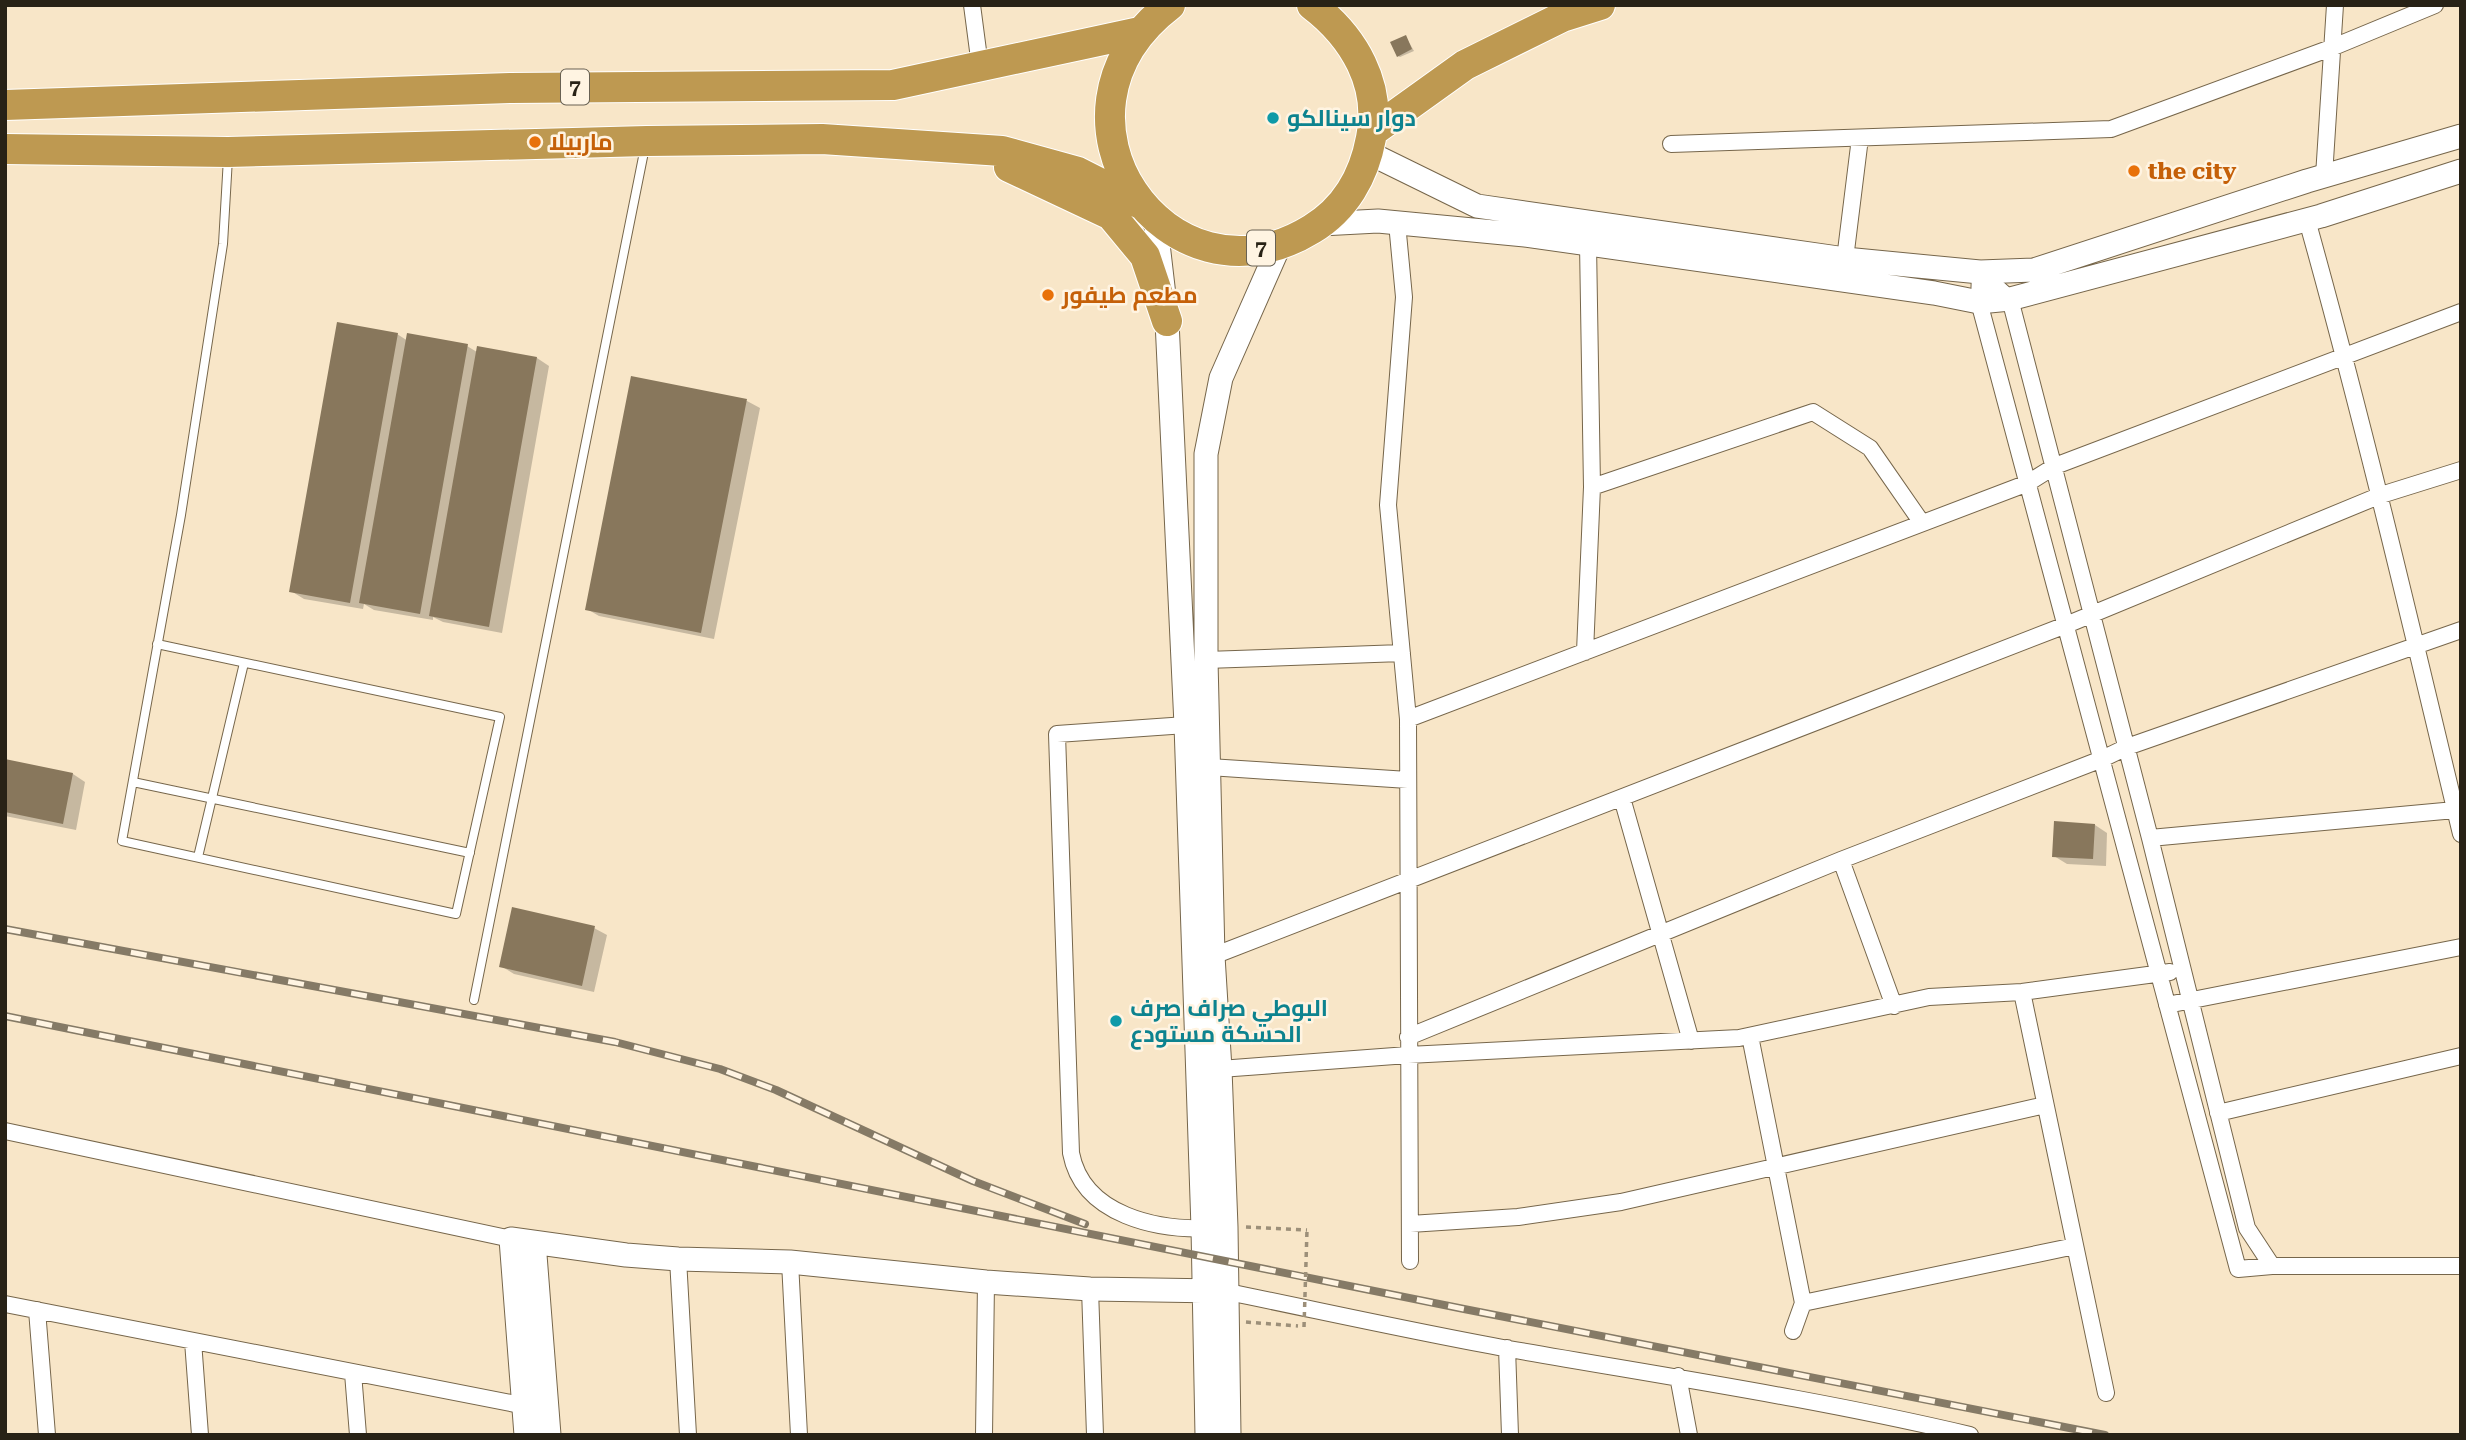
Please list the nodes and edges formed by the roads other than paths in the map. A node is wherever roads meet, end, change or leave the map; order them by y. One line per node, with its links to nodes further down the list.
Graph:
1 (972, 5): 9 (street)
2 (1170, 5): 7 (highway, 7)
3 (1312, 5): 15 (highway, 7)
4 (1600, 5): 15 (highway)
5 (2336, 5): 8 (street)
6 (2435, 5): 8 (street)
7 (1140, 32): 9 (highway, 7); 21 (highway, 7)
8 (2331, 48): 12 (street); 20 (street)
9 (980, 66): 10 (highway, 7)
10 (5, 105)
11 (2461, 136): 20 (street)
12 (1860, 138): 16 (street); 27 (street)
13 (822, 139): 14 (highway, 7); 21 (highway, 7); 32 (highway)
14 (647, 141): 18 (highway, 7); 72 (lane)
15 (1371, 142): 23 (highway, 7); 27 (street)
16 (1671, 145)
17 (5, 149): 18 (highway, 7)
18 (228, 152): 43 (lane)
19 (2461, 171): 22 (street)
20 (2325, 176): 28 (street)
21 (1149, 212): 25 (highway, 7); 32 (street)
22 (2307, 220): 29 (street); 33 (street)
23 (1321, 223): 24 (street); 25 (highway, 7)
24 (1397, 223): 26 (street); 46 (street)
25 (1280, 244): 47 (street)
26 (1588, 244): 30 (street); 37 (street)
27 (1845, 259): 28 (street)
28 (1980, 272): 29 (street); 30 (street)
29 (2010, 299): 30 (street); 34 (street)
30 (1979, 302): 36 (street)
31 (2461, 312): 33 (street)
32 (1167, 321): 50 (street)
33 (2345, 356): 34 (street); 38 (street)
34 (2055, 466): 36 (street); 40 (street)
35 (2461, 470): 38 (street)
36 (2028, 483): 39 (street); 41 (street)
37 (1592, 487): 39 (street); 45 (street)
38 (2381, 495): 40 (street); 44 (street)
39 (1922, 523): 45 (street)
40 (2092, 613): 41 (street); 51 (street)
41 (2066, 625): 52 (street); 57 (street)
42 (2461, 630): 44 (street)
43 (157, 644): 48 (lane); 56 (lane)
44 (2414, 645): 51 (street); 54 (street)
45 (1585, 652): 49 (street)
46 (1402, 653): 47 (street); 49 (street)
47 (1206, 660): 53 (street)
48 (244, 663): 58 (lane); 62 (lane)
49 (1408, 719): 55 (street)
50 (1186, 725): 87 (street); 87 (street)
51 (2127, 747): 52 (street); 61 (street)
52 (2102, 759): 64 (street); 70 (street)
53 (1209, 767): 55 (street); 68 (street)
54 (2454, 774): 59 (street)
55 (1408, 780): 65 (street)
56 (133, 782): 58 (lane); 63 (lane)
57 (1622, 797): 65 (street); 66 (street)
58 (212, 799): 62 (lane); 63 (lane)
59 (2455, 810): 60 (street); 61 (street)
60 (2461, 834)
61 (2151, 838): 69 (street)
62 (470, 853): 63 (lane)
63 (198, 857)
64 (1841, 860): 66 (street); 75 (street)
65 (1408, 880): 68 (street); 77 (street)
66 (1660, 934): 77 (street); 78 (street)
67 (2461, 947): 73 (street)
68 (1213, 956): 81 (street)
69 (2183, 970): 70 (street); 73 (street)
70 (2160, 975): 71 (street); 74 (street)
71 (2022, 992): 75 (street); 82 (street)
72 (474, 1000)
73 (2190, 1000): 74 (street); 83 (street)
74 (2167, 1004): 94 (street)
75 (1894, 1006): 76 (street)
76 (1750, 1036): 78 (street); 85 (street)
77 (1408, 1037): 79 (street)
78 (1691, 1041): 79 (street)
79 (1408, 1055): 81 (street); 86 (street)
80 (2461, 1056): 83 (street)
81 (1220, 1069): 87 (street)
82 (2045, 1105): 85 (street); 90 (street)
83 (2218, 1113): 94 (street)
84 (5, 1131): 88 (street)
85 (1777, 1167): 86 (street); 100 (street)
86 (1410, 1224): 92 (street)
87 (1215, 1228): 98 (street); 99 (street)
88 (510, 1239): 89 (street); 109 (street)
89 (534, 1242): 91 (street); 110 (street)
90 (2075, 1246): 100 (street); 108 (street)
91 (678, 1259): 93 (street); 117 (street)
92 (1410, 1261)
93 (790, 1262): 96 (street); 118 (street)
94 (2272, 1266): 95 (street)
95 (2461, 1266)
96 (986, 1282): 97 (street); 119 (street)
97 (1090, 1289): 98 (street); 120 (street)
98 (1204, 1290): 99 (street); 121 (street)
99 (1228, 1293): 105 (street); 122 (street)
100 (1803, 1303): 103 (street)
101 (5, 1304): 102 (street)
102 (37, 1310): 104 (street); 112 (street)
103 (1793, 1331)
104 (193, 1341): 106 (street); 113 (street)
105 (1507, 1348): 107 (street); 123 (street)
106 (353, 1373): 109 (street); 114 (street)
107 (1678, 1377): 111 (street); 124 (street)
108 (2106, 1393)
109 (523, 1405): 110 (street); 115 (street)
110 (547, 1410): 116 (street)
111 (1891, 1416): 125 (street); 126 (street)
112 (47, 1435)
113 (200, 1435)
114 (358, 1435)
115 (526, 1435)
116 (549, 1435)
117 (688, 1435)
118 (799, 1435)
119 (984, 1435)
120 (1095, 1435)
121 (1207, 1435)
122 (1230, 1435)
123 (1510, 1435)
124 (1689, 1435)
125 (1891, 1435)
126 (1970, 1435)

